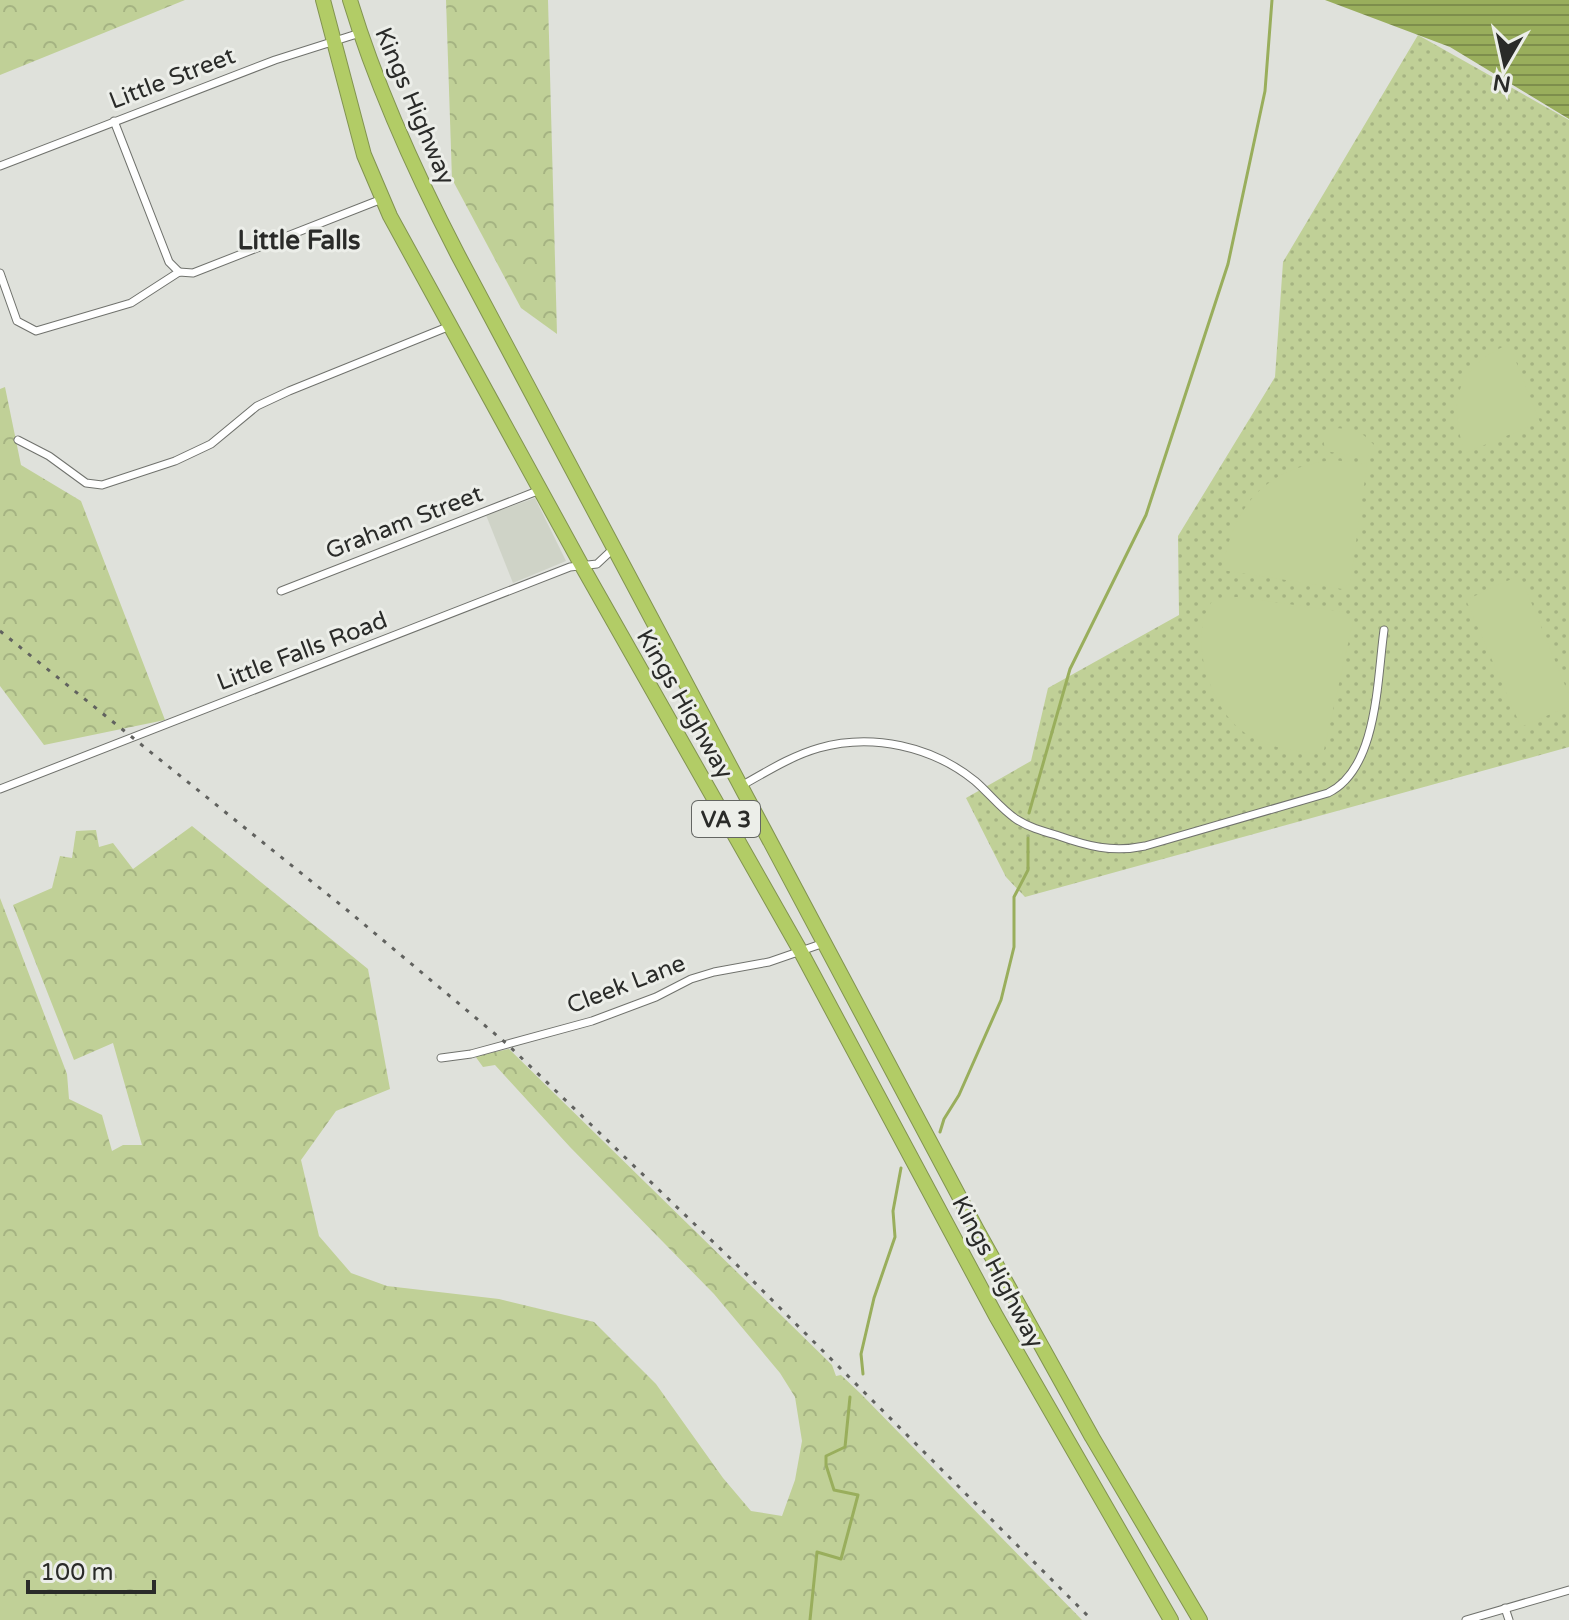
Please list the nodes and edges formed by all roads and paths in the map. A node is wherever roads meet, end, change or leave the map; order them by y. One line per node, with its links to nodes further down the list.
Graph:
1 (323, 0): 4 (highway, Kings Highway / VA 3)
2 (350, 0): 3 (highway, Kings Highway / VA 3)
3 (360, 33): 4 (street, Little Street); 13 (highway, Kings Highway / VA 3)
4 (334, 41): 5 (street, Little Street); 7 (highway, Kings Highway / VA 3)
5 (114, 121): 6 (street, Little Street); 8 (street)
6 (0, 166)
7 (382, 199): 8 (street); 10 (highway, Kings Highway / VA 3)
8 (179, 272): 9 (street)
9 (0, 273)
10 (450, 326): 11 (street); 12 (highway, Kings Highway / VA 3)
11 (18, 440)
12 (540, 490): 14 (highway, Kings Highway / VA 3); 15 (street, Graham Street)
13 (614, 547): 14 (street, Little Falls Road); 17 (highway, Kings Highway / VA 3)
14 (582, 566): 18 (street, Little Falls Road); 20 (highway, Kings Highway / VA 3)
15 (281, 591)
16 (1384, 630): 17 (street)
17 (741, 786): 19 (highway, Kings Highway / VA 3)
18 (0, 789)
19 (825, 943): 20 (street, Cleek Lane); 22 (highway, Kings Highway / VA 3)
20 (801, 952): 21 (street, Cleek Lane); 23 (highway, Kings Highway / VA 3)
21 (441, 1058)
22 (1092, 1437): 23 (highway); 27 (highway, Kings Highway / VA 3)
23 (1070, 1448): 26 (highway, Kings Highway / VA 3)
24 (1569, 1590): 25 (street)
25 (1505, 1608): 28 (street); 29 (street)
26 (1171, 1620)
27 (1200, 1620)
28 (1466, 1620)
29 (1509, 1620)

